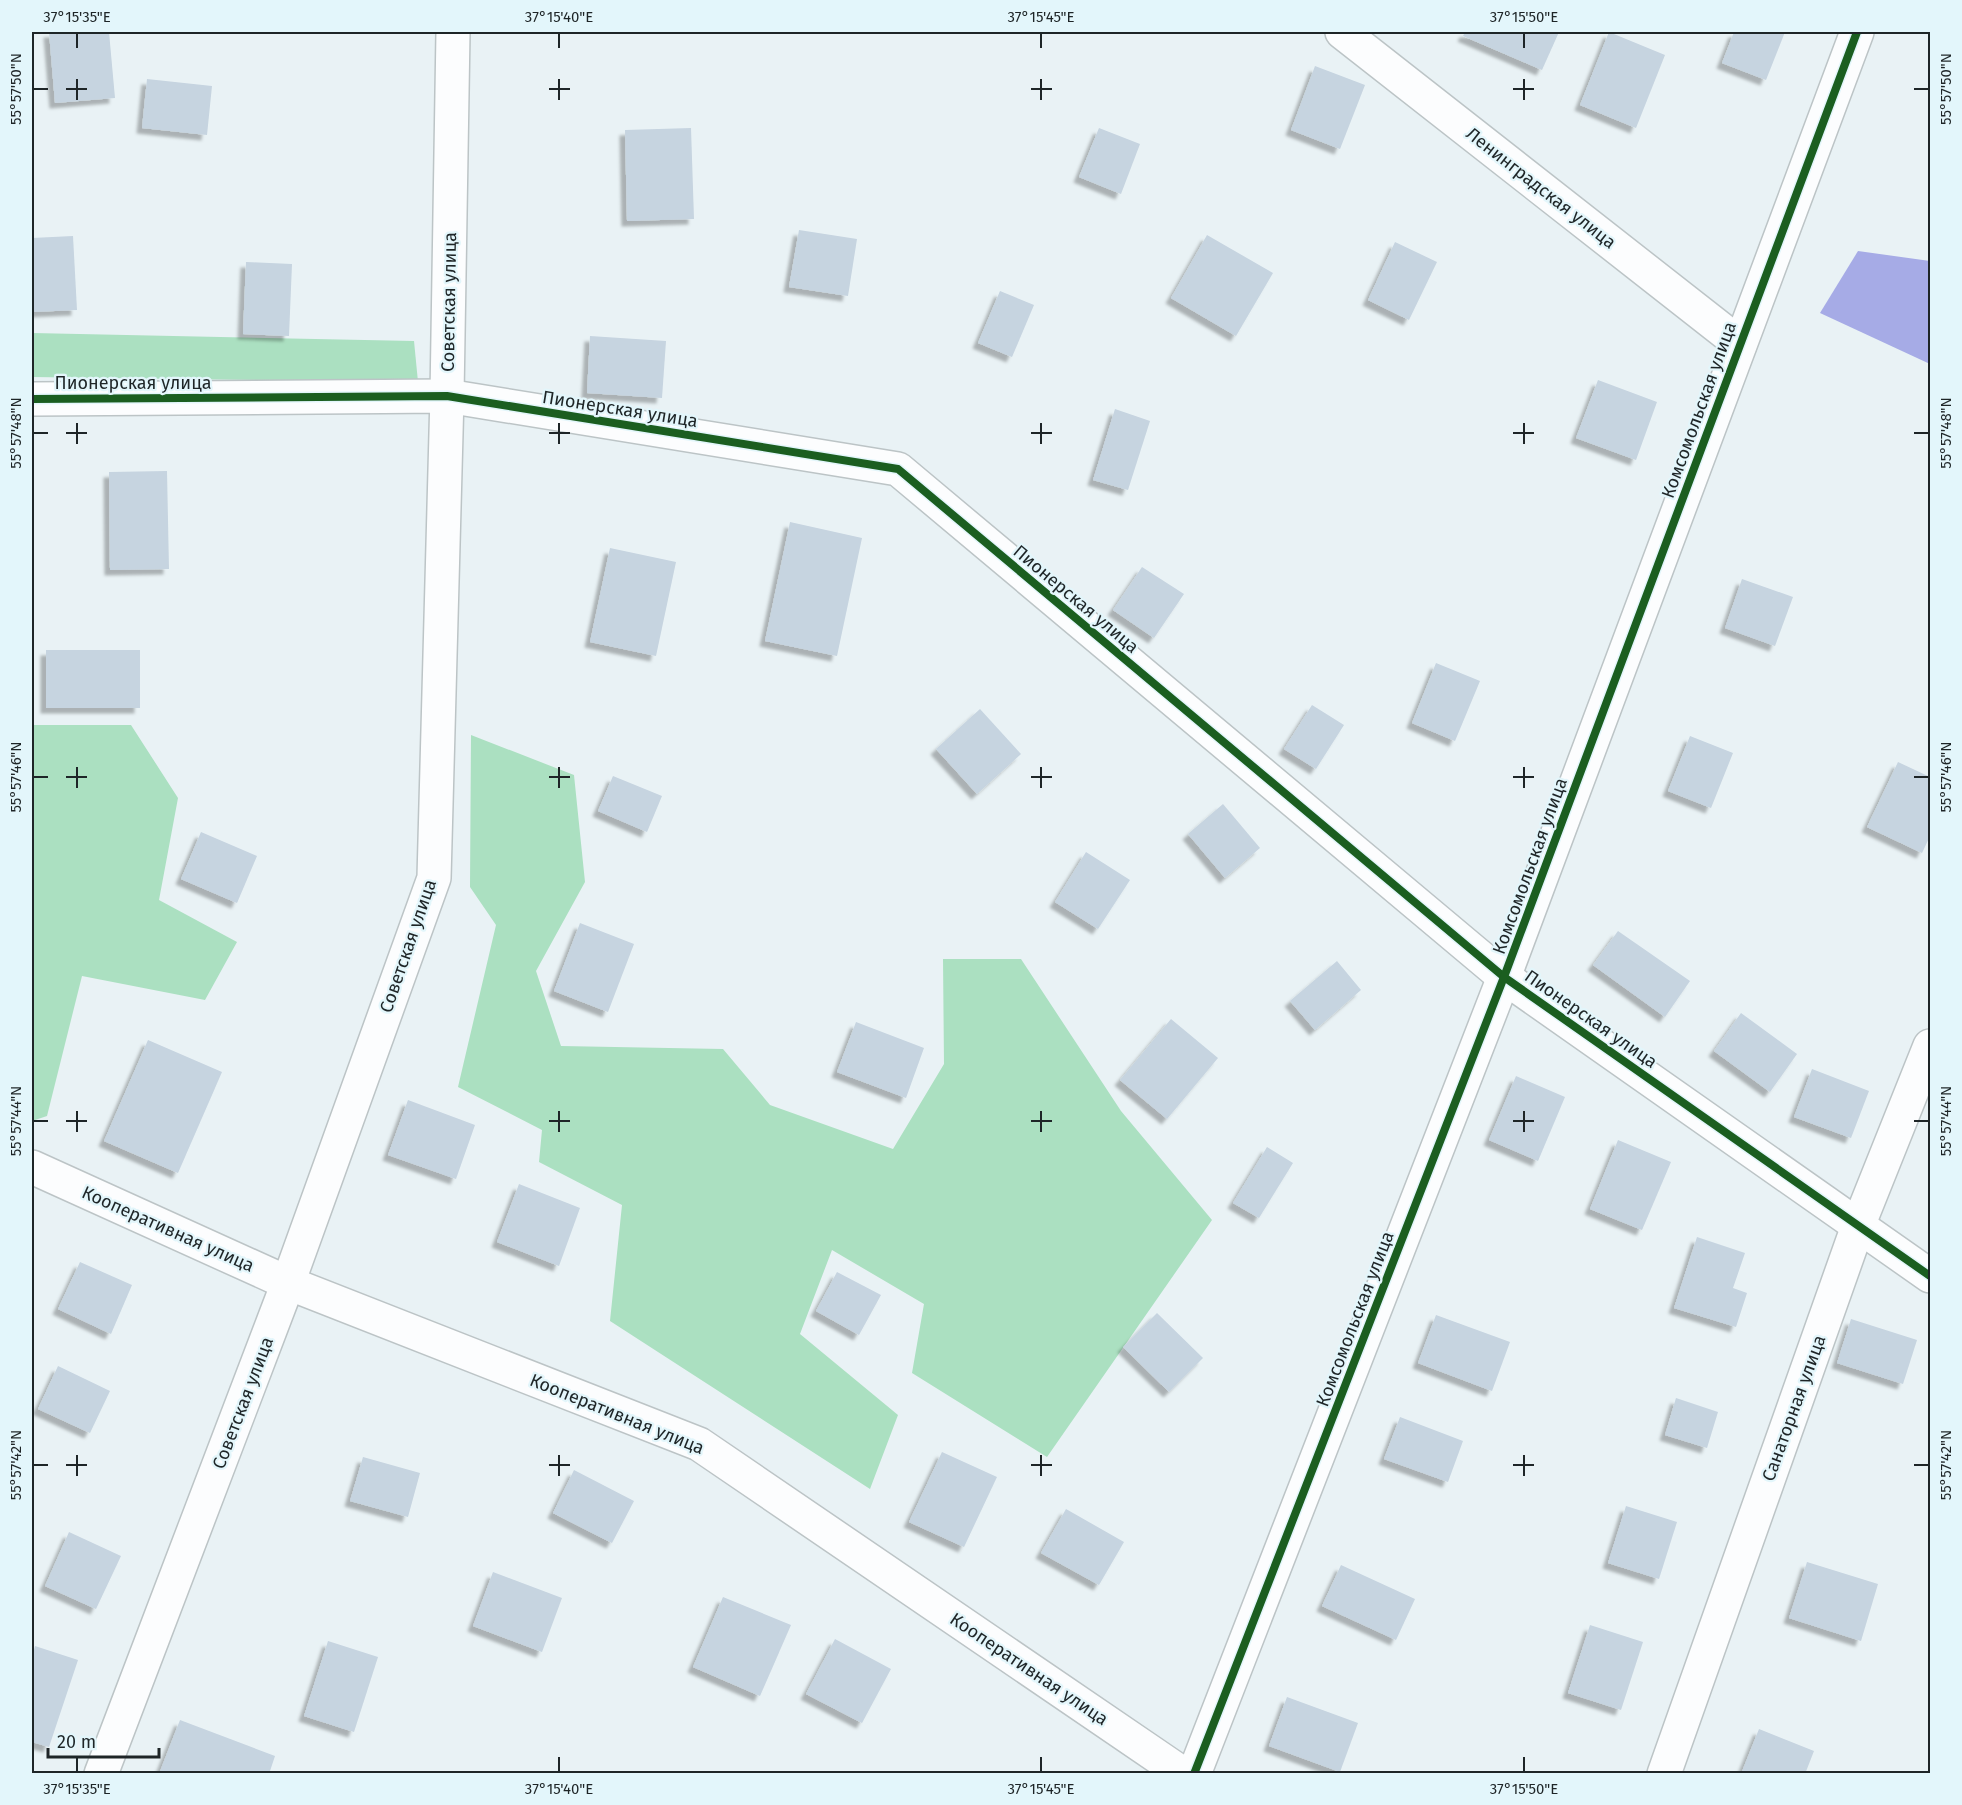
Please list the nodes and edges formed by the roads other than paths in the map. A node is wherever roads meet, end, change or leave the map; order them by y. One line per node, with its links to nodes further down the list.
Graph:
1 (453, 32): 5 (street, Советская улица)
2 (1342, 32): 4 (street, Ленинградская улица)
3 (1857, 32): 4 (street, Комсомольская улица)
4 (1740, 344): 7 (street, Комсомольская улица)
5 (447, 396): 6 (street, Пионерская улица); 7 (street, Пионерская улица); 12 (street, Советская улица)
6 (32, 399)
7 (1504, 977): 10 (street, Пионерская улица); 15 (street, Комсомольская улица)
8 (1930, 1046): 10 (street, Санаторная улица)
9 (32, 1167): 12 (street, Кооперативная улица)
10 (1858, 1226): 11 (street, Пионерская улица); 16 (street, Санаторная улица)
11 (1930, 1276)
12 (288, 1284): 13 (street, Советская улица); 14 (street, Кооперативная улица)
13 (101, 1773)
14 (1183, 1773)
15 (1194, 1773)
16 (1664, 1773)

